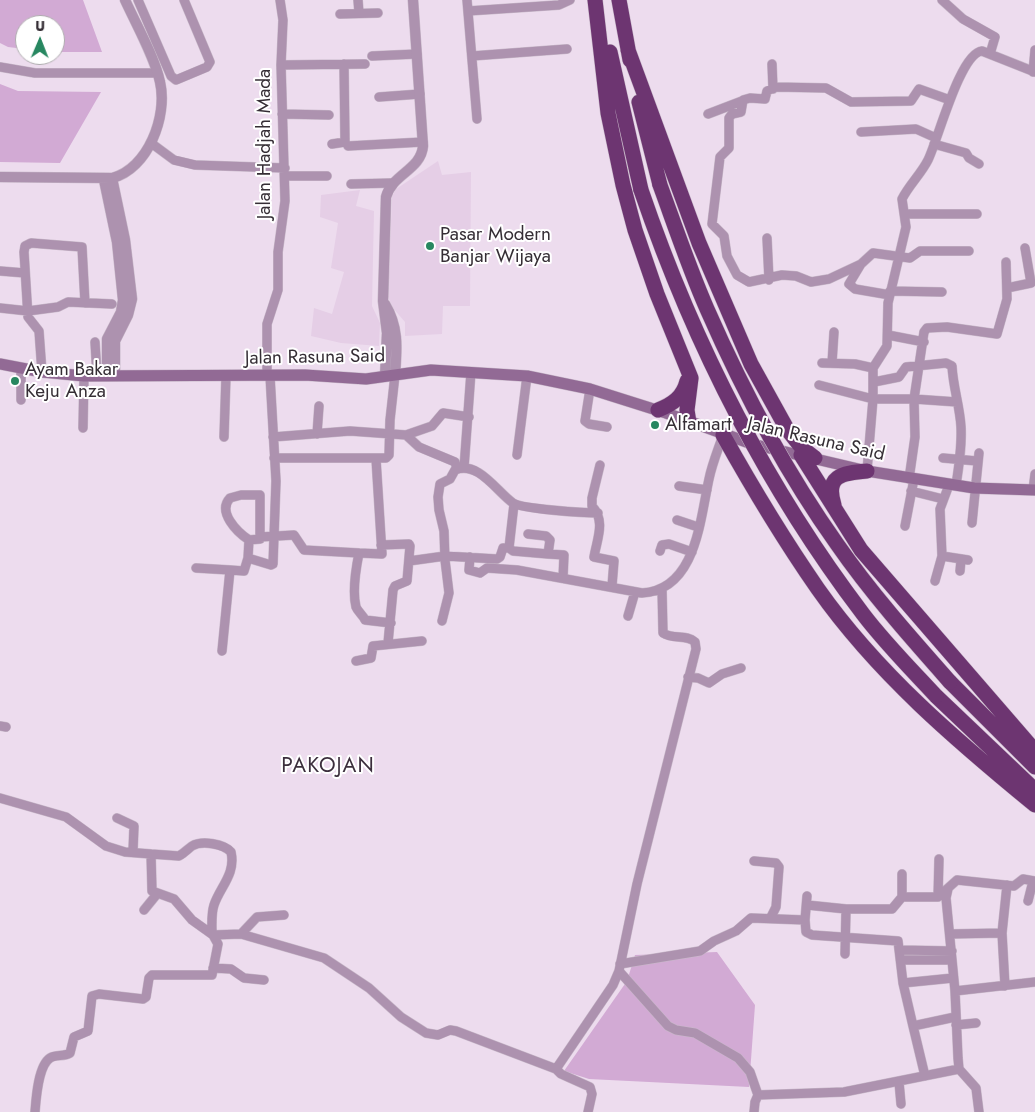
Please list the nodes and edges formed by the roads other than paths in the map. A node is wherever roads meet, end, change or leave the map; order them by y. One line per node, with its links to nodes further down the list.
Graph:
1 (126, 0): 30 (street)
2 (138, 0): 3 (street)
3 (184, 0)
4 (280, 0): 27 (street, Jalan Hadjah Mada)
5 (358, 0): 14 (street)
6 (413, 0): 20 (street)
7 (467, 0): 13 (street)
8 (570, 0): 13 (street)
9 (595, 0): 81 (highway)
10 (601, 0): 173 (highway, bridge)
11 (619, 0): 18 (highway)
12 (942, 0): 21 (street)
13 (468, 11): 23 (street)
14 (359, 13): 15 (street); 16 (street)
15 (378, 13)
16 (340, 14)
17 (567, 49): 23 (street)
18 (628, 50): 104 (highway); 172 (highway, bridge)
19 (1035, 50): 29 (street)
20 (417, 54): 22 (street); 32 (street)
21 (990, 54): 29 (street); 34 (street)
22 (372, 56)
23 (472, 56): 39 (street)
24 (344, 64): 25 (street); 27 (street); 44 (street)
25 (365, 64)
26 (772, 64): 31 (street)
27 (282, 65): 36 (street, Jalan Hadjah Mada)
28 (0, 67): 30 (street)
29 (1034, 72)
30 (157, 73): 43 (street)
31 (773, 89): 34 (street); 35 (street)
32 (420, 94): 33 (street); 42 (street)
33 (379, 97)
34 (950, 100): 41 (street)
35 (742, 101): 37 (street); 63 (street)
36 (282, 114): 38 (street); 47 (street, Jalan Hadjah Mada)
37 (708, 114)
38 (329, 115)
39 (477, 119)
40 (861, 132): 41 (street)
41 (935, 141): 46 (street); 53 (street)
42 (423, 142): 45 (street); 51 (street)
43 (151, 143): 47 (street); 50 (street)
44 (332, 144)
45 (348, 146)
46 (979, 164)
47 (285, 172): 48 (street); 89 (street, Jalan Hadjah Mada)
48 (327, 176)
49 (0, 177): 50 (street)
50 (108, 179): 85 (street)
51 (392, 183): 52 (street); 86 (street)
52 (351, 184)
53 (905, 214): 54 (street); 58 (street)
54 (977, 214)
55 (767, 238): 63 (street)
56 (1025, 248): 64 (street)
57 (969, 251): 58 (street)
58 (899, 257): 60 (street); 67 (street)
59 (1006, 262): 65 (street)
60 (861, 264): 63 (street); 67 (street)
61 (0, 272): 62 (street)
62 (25, 272): 68 (street); 71 (street)
63 (769, 280)
64 (1033, 281): 65 (street)
65 (1008, 288): 75 (street)
66 (942, 292): 67 (street)
67 (890, 293): 73 (street)
68 (84, 302): 69 (street); 71 (street)
69 (112, 304)
70 (0, 308): 71 (street)
71 (28, 311): 83 (street)
72 (834, 332): 77 (street)
73 (888, 335): 75 (street); 82 (street)
74 (95, 342): 85 (street)
75 (924, 342): 79 (street)
76 (822, 362): 77 (street)
77 (832, 363): 82 (street)
78 (0, 364): 80 (main road, Jalan Rasuna Said)
79 (920, 367): 91 (street); 95 (street); 97 (street)
80 (21, 368): 83 (main road, Jalan Rasuna Said); 96 (street)
81 (688, 368): 99 (highway); 101 (highway)
82 (874, 368): 91 (street)
83 (42, 372): 87 (main road, Jalan Rasuna Said)
84 (471, 372): 86 (main road, Jalan Rasuna Said); 90 (main road, Jalan Rasuna Said); 100 (street)
85 (106, 375): 87 (main road, Jalan Rasuna Said); 88 (main road, Jalan Rasuna Said)
86 (390, 375): 89 (main road, Jalan Rasuna Said); 105 (street)
87 (84, 376): 103 (street)
88 (226, 376): 89 (main road, Jalan Rasuna Said); 109 (street)
89 (268, 376): 110 (street, Jalan Hadjah Mada)
90 (527, 376): 93 (main road, Jalan Rasuna Said); 113 (street)
91 (874, 382): 94 (street)
92 (819, 385): 94 (street)
93 (590, 390): 99 (main road, Jalan Rasuna Said); 102 (street)
94 (873, 399): 95 (street); 122 (street)
95 (914, 399): 97 (street); 124 (street)
96 (21, 400)
97 (956, 402): 118 (street)
98 (319, 406): 106 (street)
99 (658, 410): 101 (main road, Jalan Rasuna Said)
100 (469, 417): 107 (street); 120 (street)
101 (690, 423): 108 (main road, Jalan Rasuna Said)
102 (607, 427)
103 (83, 428)
104 (787, 429): 112 (highway); 114 (highway)
105 (389, 432): 106 (street); 107 (street); 117 (street)
106 (317, 434): 110 (street)
107 (406, 435): 120 (street)
108 (723, 435): 111 (main road, Jalan Rasuna Said); 121 (highway); 128 (street)
109 (224, 436)
110 (273, 438): 115 (street, Jalan Hadjah Mada)
111 (752, 444): 112 (main road, Jalan Rasuna Said); 121 (highway)
112 (779, 450): 114 (main road, Jalan Rasuna Said)
113 (517, 455)
114 (808, 456): 122 (main road, Jalan Rasuna Said); 133 (highway)
115 (274, 458): 117 (street); 140 (street, Jalan Hadjah Mada)
116 (943, 458): 118 (street)
117 (376, 459): 143 (street)
118 (960, 461): 125 (street); 127 (street)
119 (600, 465): 134 (street)
120 (461, 469): 132 (street); 149 (street)
121 (742, 469): 175 (highway)
122 (866, 472): 124 (main road, Jalan Rasuna Said); 133 (highway)
123 (1035, 474): 129 (street)
124 (911, 479): 125 (main road, Jalan Rasuna Said); 130 (street)
125 (952, 485): 127 (main road, Jalan Rasuna Said); 131 (street)
126 (679, 486): 128 (street)
127 (974, 488): 129 (main road, Jalan Rasuna Said); 136 (street)
128 (707, 490): 138 (street)
129 (1034, 490)
130 (911, 491): 131 (street); 137 (street)
131 (943, 498): 150 (street)
132 (514, 504): 134 (street); 144 (street)
133 (835, 510): 171 (highway)
134 (598, 513): 159 (street)
135 (677, 520): 138 (street)
136 (972, 523)
137 (905, 526)
138 (698, 527): 146 (street)
139 (528, 534): 148 (street)
140 (273, 535): 141 (street); 147 (street); 152 (street, Jalan Hadjah Mada)
141 (260, 537): 142 (street); 142 (street)
142 (249, 540): 152 (street)
143 (381, 545): 147 (street); 153 (street)
144 (509, 548): 148 (street); 151 (street)
145 (660, 551): 146 (street)
146 (692, 552): 160 (street)
147 (359, 553): 164 (street)
148 (548, 554): 157 (street)
149 (445, 556): 151 (street); 153 (street); 163 (street)
150 (942, 556): 156 (street); 158 (street)
151 (470, 557): 157 (street)
152 (248, 558): 155 (street)
153 (409, 561): 164 (street)
154 (196, 568): 155 (street)
155 (230, 570): 167 (street)
156 (960, 571)
157 (563, 578): 159 (street)
158 (935, 581)
159 (612, 586): 161 (street)
160 (662, 589): 161 (street); 170 (street)
161 (635, 592): 162 (street)
162 (628, 616)
163 (442, 621)
164 (391, 623): 166 (street)
165 (422, 641): 166 (street)
166 (388, 643): 168 (street)
167 (222, 650)
168 (356, 661)
169 (741, 668): 170 (street)
170 (688, 677): 204 (street)
171 (1035, 751)
172 (1035, 767)
173 (1035, 790)
174 (0, 798): 177 (street)
175 (1035, 805)
176 (117, 818): 177 (street)
177 (133, 851): 178 (street)
178 (151, 854): 185 (street); 197 (street)
179 (939, 859): 188 (street)
180 (754, 861): 194 (street)
181 (902, 874): 187 (street)
182 (1034, 881): 183 (street); 189 (street)
183 (1007, 884): 184 (street); 196 (street)
184 (948, 889): 188 (street); 199 (street)
185 (157, 894): 192 (street); 197 (street)
186 (807, 896): 190 (street)
187 (902, 897): 188 (street); 191 (street)
188 (938, 897)
189 (1028, 901)
190 (807, 906): 191 (street); 195 (street)
191 (846, 908): 200 (street)
192 (144, 910)
193 (284, 915): 198 (street)
194 (771, 918): 195 (street); 204 (street)
195 (805, 920): 200 (street)
196 (1002, 933): 199 (street); 210 (street)
197 (212, 934): 198 (street); 205 (street)
198 (242, 934): 215 (street)
199 (950, 934): 203 (street)
200 (844, 937): 201 (street); 202 (street)
201 (845, 954)
202 (901, 955): 203 (street); 209 (street)
203 (952, 955): 206 (street)
204 (620, 967): 215 (street); 219 (street)
205 (213, 968): 207 (street); 221 (street)
206 (953, 978): 209 (street); 211 (street)
207 (264, 980)
208 (1035, 982): 210 (street)
209 (903, 983): 214 (street)
210 (1005, 986): 211 (street)
211 (955, 991): 212 (street)
212 (956, 1021): 213 (street); 214 (street); 216 (street)
213 (976, 1023)
214 (913, 1026): 217 (street)
215 (556, 1069): 222 (street)
216 (960, 1069): 217 (street); 224 (street)
217 (925, 1076): 218 (street)
218 (899, 1082): 219 (street); 220 (street)
219 (758, 1095): 223 (street)
220 (902, 1104)
221 (34, 1112)
222 (588, 1112)
223 (754, 1112)
224 (979, 1112)

